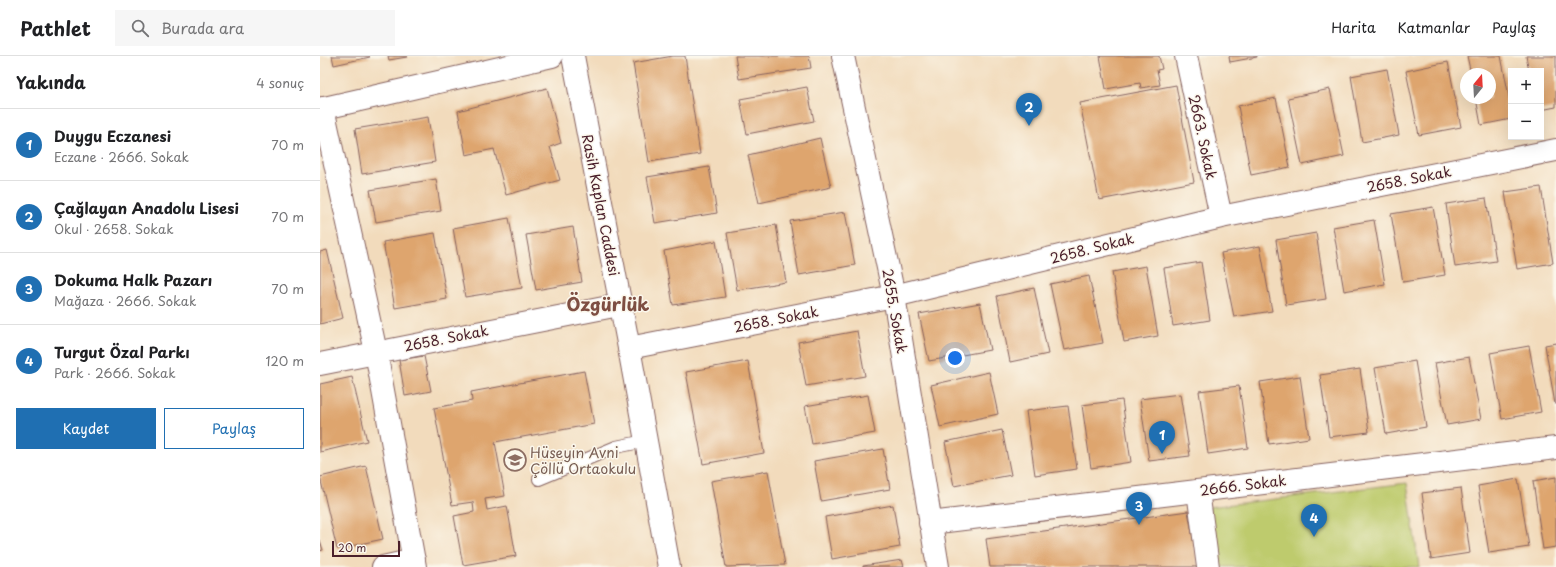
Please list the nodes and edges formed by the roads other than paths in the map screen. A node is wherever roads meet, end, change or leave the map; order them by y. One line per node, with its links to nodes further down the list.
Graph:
1 (552, 56): 5 (street)
2 (572, 56): 9 (street, Rasih Kaplan Caddesi)
3 (844, 56): 8 (street, 2655. Sokak)
4 (1186, 56): 7 (street, 2663. Sokak)
5 (322, 108): 11 (street)
6 (1556, 150): 7 (street, 2658. Sokak)
7 (1220, 217): 8 (street, 2658. Sokak)
8 (894, 296): 10 (street, 2658. Sokak); 17 (street, 2655. Sokak)
9 (620, 305): 10 (street, Rasih Kaplan Caddesi); 11 (street, 2658. Sokak)
10 (629, 348): 13 (street, Rasih Kaplan Caddesi)
11 (376, 352): 12 (street, 2658. Sokak); 18 (street)
12 (320, 364)
13 (645, 441): 15 (lane); 20 (street, Rasih Kaplan Caddesi)
14 (1556, 448): 16 (street, 2666. Sokak)
15 (539, 479)
16 (1198, 491): 17 (street, 2666. Sokak); 22 (street)
17 (930, 523): 21 (street, 2655. Sokak)
18 (414, 564): 19 (street)
19 (383, 567)
20 (668, 567)
21 (938, 567)
22 (1208, 567)

